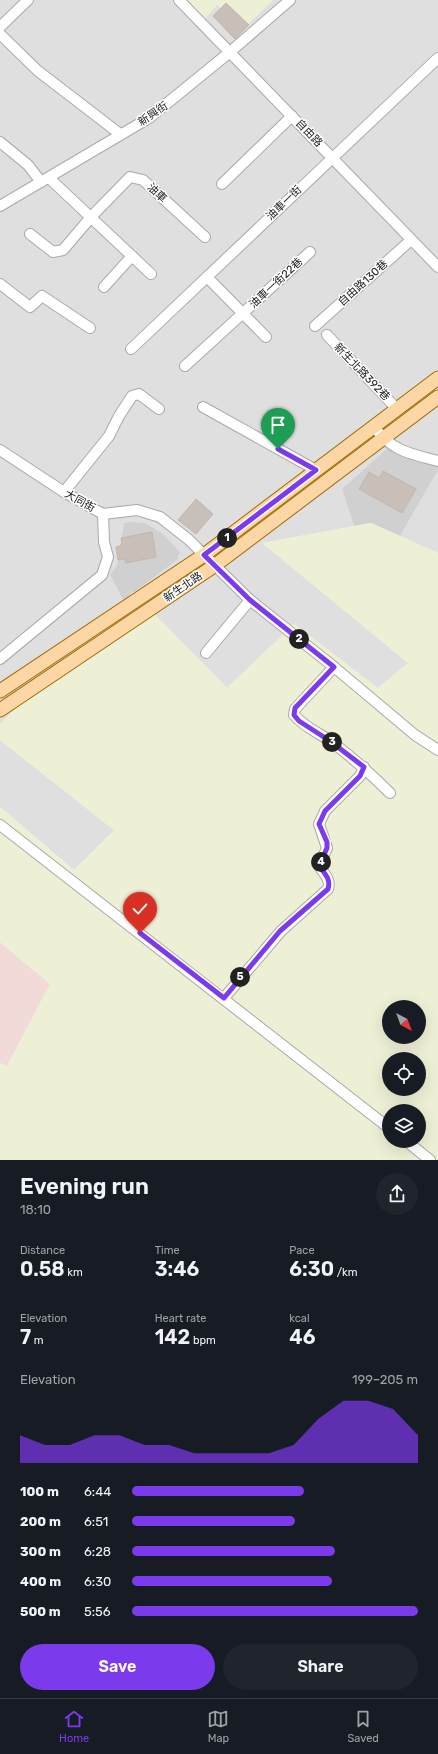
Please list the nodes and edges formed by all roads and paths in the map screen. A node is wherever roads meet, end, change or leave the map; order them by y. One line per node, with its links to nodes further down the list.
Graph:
1 (28, 0): 4 (street)
2 (179, 0): 6 (street, 自由路)
3 (290, 0): 6 (street, 新興街)
4 (0, 27)
5 (0, 34): 9 (street)
6 (230, 52): 8 (street, 自由路); 9 (street, 新興街)
7 (438, 58): 11 (street, 油車一街)
8 (292, 116): 11 (street, 自由路); 13 (street)
9 (120, 134): 12 (street, 新興街)
10 (0, 142): 12 (street)
11 (332, 158): 18 (street, 自由路); 23 (street, 油車一街)
12 (45, 180): 14 (street, 新興街); 15 (street)
13 (222, 184)
14 (0, 206)
15 (91, 217): 16 (street, 油車); 17 (street, 油車); 20 (street)
16 (30, 234)
17 (205, 237)
18 (411, 240): 21 (street, 自由路); 27 (street, 自由路130巷)
19 (310, 252): 26 (street, 油車一街22巷)
20 (132, 256): 22 (street); 25 (street)
21 (438, 267)
22 (151, 274)
23 (207, 277): 26 (street, 油車一街22巷); 31 (street, 油車一街)
24 (0, 284): 28 (street)
25 (104, 287)
26 (243, 314): 30 (street, 油車一街22巷); 32 (street, 油車一街22巷)
27 (315, 326)
28 (90, 328)
29 (327, 335): 37 (street, 新生北路392巷)
30 (266, 337)
31 (131, 349)
32 (185, 366)
33 (438, 378): 37 (main road, 新生北路)
34 (438, 397): 39 (main road, 新生北路)
35 (203, 407): 42 (street)
36 (159, 409): 43 (street)
37 (397, 409): 38 (main road, 新生北路)
38 (374, 427): 39 (street); 42 (main road, 新生北路)
39 (383, 439): 41 (street); 46 (main road, 新生北路)
40 (0, 450): 43 (street, 大同街)
41 (438, 461)
42 (316, 470): 45 (main road, 新生北路)
43 (64, 492): 44 (street, 大同街)
44 (103, 514): 45 (street, 大同街); 49 (street)
45 (204, 555): 46 (street, 大同街); 51 (main road, 新生北路)
46 (214, 566): 47 (street, 大同街); 52 (main road, 新生北路)
47 (250, 600): 48 (street); 50 (street, 大同街)
48 (206, 653)
49 (0, 659)
50 (334, 667): 53 (street, 大同街); 54 (street)
51 (0, 691)
52 (0, 710)
53 (438, 750)
54 (364, 767): 55 (street); 57 (street)
55 (390, 793)
56 (0, 825): 57 (street)
57 (224, 998): 58 (street)
58 (382, 1122)
59 (415, 1148): 60 (street)
60 (430, 1160)

